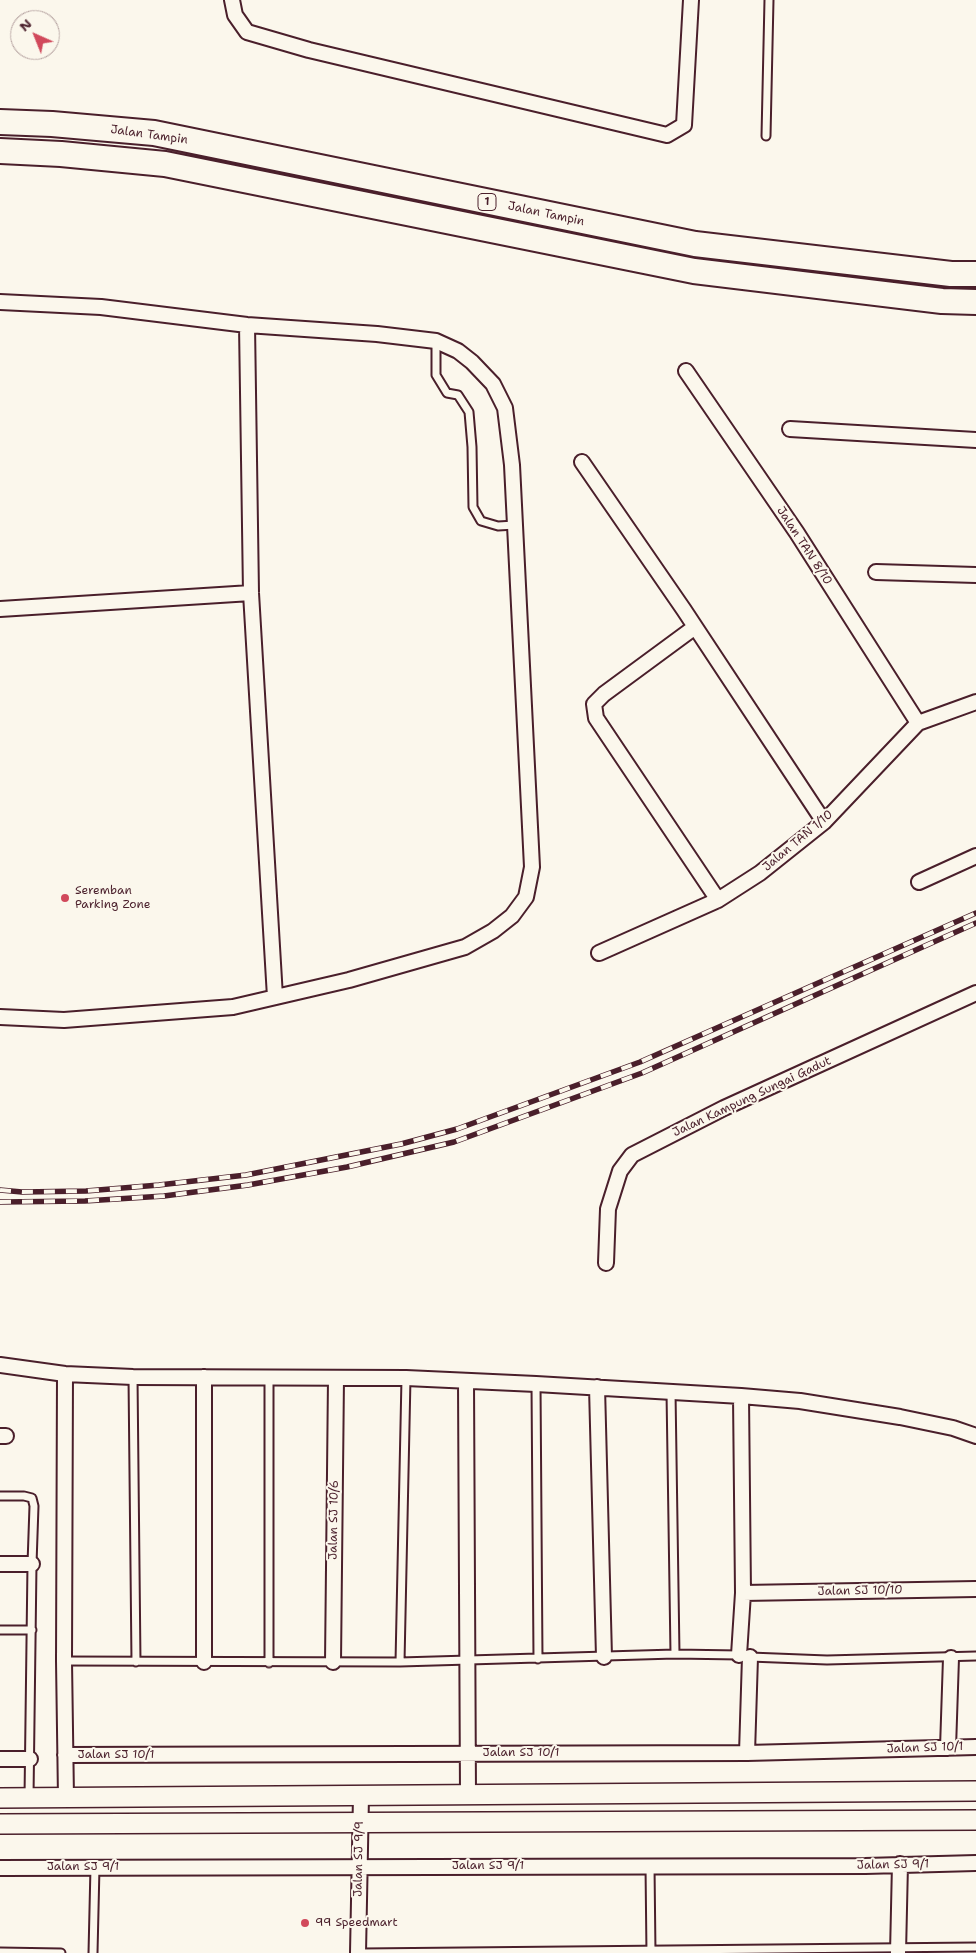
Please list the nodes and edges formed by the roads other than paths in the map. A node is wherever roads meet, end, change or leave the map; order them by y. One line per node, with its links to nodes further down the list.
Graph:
1 (232, 0): 2 (street)
2 (691, 0)
3 (769, 0): 5 (lane)
4 (0, 122): 7 (highway, Jalan Tampin / 1)
5 (766, 136)
6 (0, 151): 9 (highway, 1)
7 (976, 274)
8 (0, 302): 10 (street)
9 (976, 302)
10 (246, 325): 11 (street); 19 (street)
11 (436, 341): 16 (street); 16 (lane)
12 (686, 371): 23 (street, Jalan TAN 8/10)
13 (790, 428): 14 (street)
14 (976, 440)
15 (582, 462): 21 (street)
16 (515, 525): 30 (street)
17 (876, 572): 18 (street)
18 (976, 575)
19 (250, 593): 20 (street); 30 (street)
20 (0, 609)
21 (694, 627): 24 (street); 27 (street)
22 (976, 702): 23 (street, Jalan TAN 1/10)
23 (918, 724): 24 (street, Jalan TAN 1/10)
24 (824, 822): 27 (street, Jalan TAN 1/10)
25 (976, 856): 26 (street)
26 (919, 882)
27 (718, 900): 28 (street, Jalan TAN 1/10)
28 (599, 953)
29 (976, 993): 32 (street, Jalan Kampung Sungai Gadut)
30 (275, 997): 31 (street)
31 (0, 1017)
32 (606, 1263)
33 (0, 1365): 34 (street)
34 (65, 1374): 35 (street); 59 (street)
35 (133, 1377): 36 (street); 61 (lane)
36 (204, 1377): 37 (street); 62 (street)
37 (269, 1378): 38 (street); 63 (lane)
38 (336, 1378): 39 (street); 64 (street, Jalan SJ 10/6)
39 (406, 1378): 40 (street); 65 (lane)
40 (466, 1381): 41 (street); 60 (street)
41 (536, 1384): 42 (street); 58 (lane)
42 (597, 1387): 43 (street); 56 (street)
43 (671, 1392): 44 (street); 53 (lane)
44 (741, 1396): 45 (street); 50 (street)
45 (976, 1436)
46 (0, 1496): 48 (lane)
47 (0, 1564): 48 (street)
48 (32, 1564): 52 (lane)
49 (976, 1589): 50 (street, Jalan SJ 10/10)
50 (743, 1593): 54 (street)
51 (0, 1630): 52 (lane)
52 (32, 1630): 72 (lane)
53 (675, 1654): 54 (lane); 56 (lane)
54 (744, 1656): 57 (lane); 69 (street)
55 (976, 1656): 57 (lane)
56 (604, 1657): 58 (lane)
57 (951, 1658): 67 (street)
58 (538, 1659): 60 (lane)
59 (64, 1661): 61 (lane); 70 (street)
60 (466, 1661): 65 (lane); 68 (street)
61 (136, 1662): 62 (lane)
62 (204, 1662): 63 (lane)
63 (269, 1662): 64 (lane)
64 (333, 1662): 65 (lane)
65 (400, 1662)
66 (976, 1747): 67 (street, Jalan SJ 10/1)
67 (948, 1748): 69 (street, Jalan SJ 10/1)
68 (468, 1753): 69 (street, Jalan SJ 10/1); 70 (street, Jalan SJ 10/1); 74 (street)
69 (747, 1753)
70 (65, 1755): 78 (street)
71 (0, 1759): 72 (street)
72 (30, 1759): 77 (lane)
73 (976, 1791): 74 (street)
74 (468, 1795): 75 (street)
75 (361, 1796): 78 (street); 80 (street, Jalan SJ 9/9)
76 (0, 1798): 77 (street)
77 (29, 1798): 78 (street)
78 (66, 1798)
79 (976, 1820): 80 (street)
80 (360, 1822): 81 (street); 86 (street, Jalan SJ 9/9)
81 (0, 1824)
82 (976, 1863): 83 (street, Jalan SJ 9/1)
83 (900, 1864): 84 (street, Jalan SJ 9/1); 89 (street)
84 (650, 1866): 86 (street, Jalan SJ 9/1); 91 (lane)
85 (95, 1867): 86 (street, Jalan SJ 9/1); 87 (street, Jalan SJ 9/1); 93 (lane)
86 (359, 1867): 94 (street, Jalan SJ 9/9)
87 (0, 1868)
88 (976, 1947): 89 (lane)
89 (898, 1950): 91 (lane)
90 (0, 1952): 92 (lane)
91 (651, 1952): 95 (lane)
92 (61, 1953)
93 (93, 1953)
94 (358, 1953)
95 (362, 1953)

